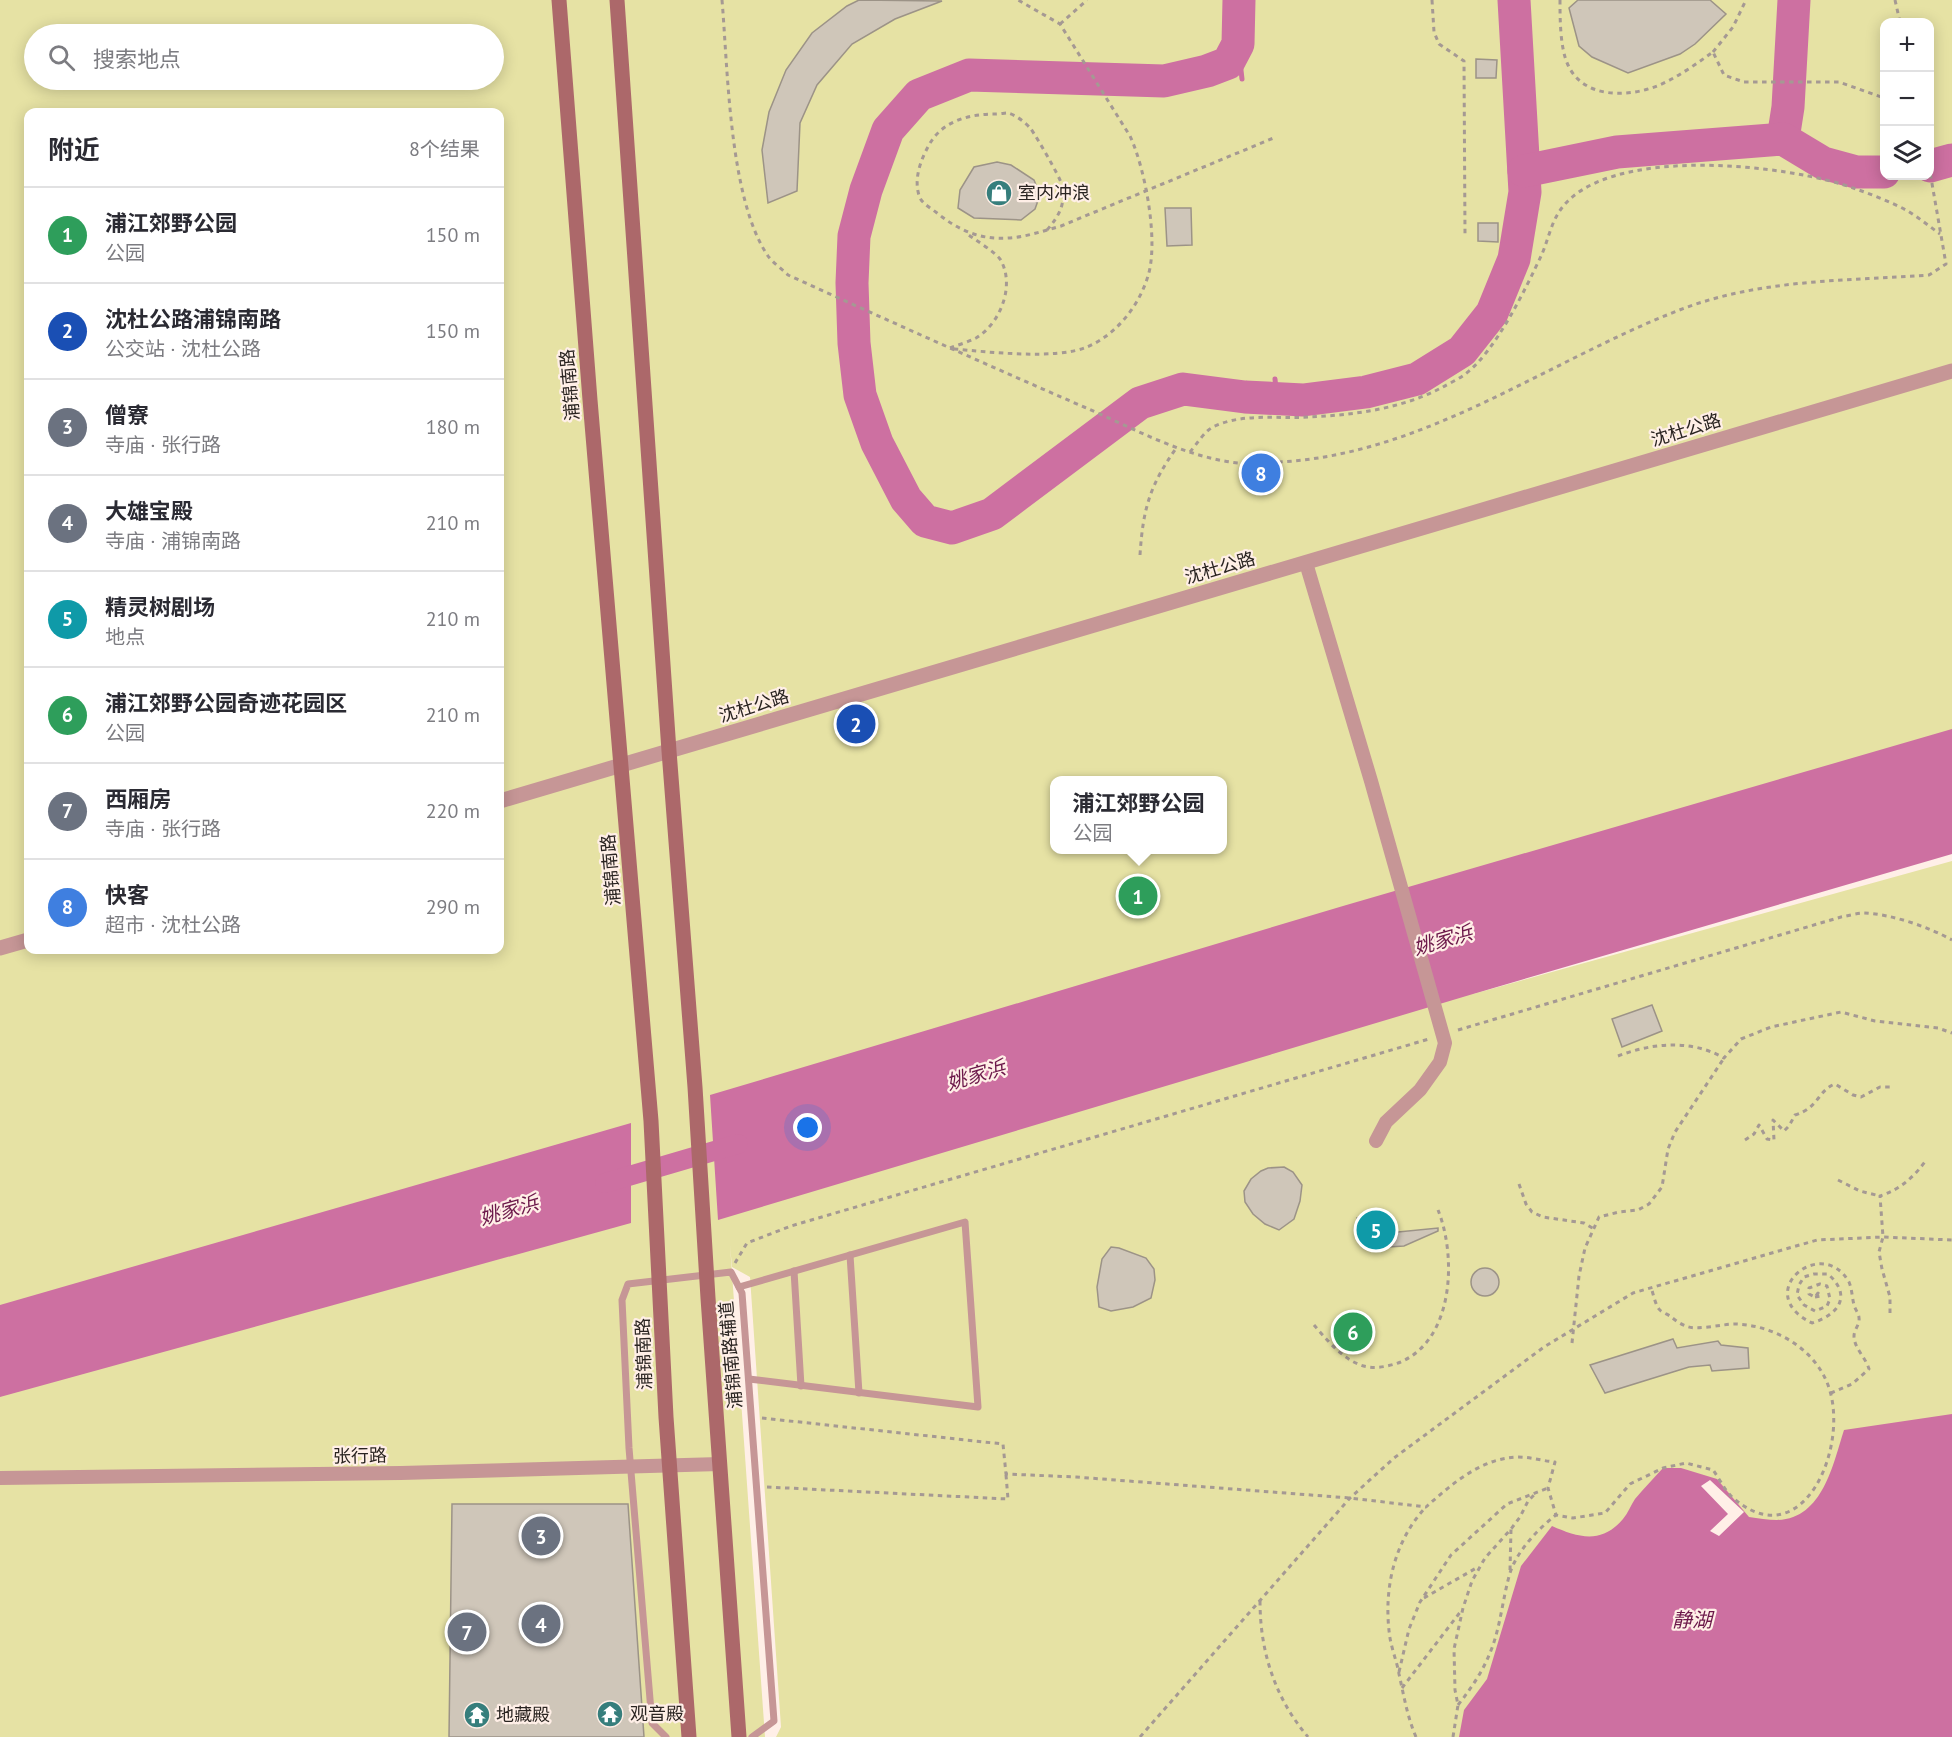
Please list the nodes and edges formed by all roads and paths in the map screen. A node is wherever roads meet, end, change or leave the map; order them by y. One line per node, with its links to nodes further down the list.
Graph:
1 (560, 0): 30 (main road, 浦锦南路)
2 (617, 0): 29 (main road)
3 (722, 0): 23 (path)
4 (1018, 0): 11 (path)
5 (1087, 0): 11 (path)
6 (1432, 0): 19 (path)
7 (1560, 0): 12 (path)
8 (1746, 0): 12 (path)
9 (1895, 0): 10 (path)
10 (1899, 18)
11 (1060, 24): 16 (path)
12 (1713, 52): 13 (path)
13 (1880, 97)
14 (1276, 137): 16 (path)
15 (1930, 180): 20 (path)
16 (1146, 191): 17 (path); 23 (path)
17 (1047, 230): 18 (path); 18 (path)
18 (964, 232): 23 (path)
19 (1465, 234)
20 (1941, 235): 21 (path); 26 (path)
21 (1946, 264): 22 (path); 26 (path)
22 (1952, 266)
23 (950, 348): 25 (path)
24 (1952, 371): 28 (street, 沈杜公路)
25 (1177, 447): 26 (path); 27 (path)
26 (1190, 452)
27 (1140, 555)
28 (1306, 563): 29 (street, 沈杜公路); 42 (street)
29 (669, 751): 30 (street, 沈杜公路); 67 (main road)
30 (621, 765): 31 (street, 沈杜公路); 66 (main road, 浦锦南路)
31 (504, 800)
32 (1952, 940): 35 (path)
33 (24, 941): 34 (street)
34 (0, 948)
35 (1454, 1032)
36 (1952, 1033): 39 (path)
37 (1431, 1038): 53 (path)
38 (1618, 1056): 39 (path)
39 (1724, 1058): 48 (path)
40 (1894, 1087): 41 (path)
41 (1746, 1140)
42 (1376, 1141)
43 (1927, 1160): 46 (path)
44 (1838, 1180): 46 (path)
45 (1519, 1184): 48 (path)
46 (1880, 1197): 49 (path)
47 (1438, 1210): 58 (path)
48 (1594, 1229): 59 (path)
49 (1883, 1237): 50 (path); 55 (path); 57 (path)
50 (1952, 1240)
51 (850, 1255): 52 (lane); 63 (lane); 63 (lane)
52 (794, 1271): 54 (lane); 62 (lane)
53 (730, 1272): 54 (lane, 浦锦南路辅道); 68 (lane)
54 (739, 1287): 61 (lane, 浦锦南路辅道)
55 (1651, 1287): 59 (path); 64 (path)
56 (1815, 1297): 64 (path)
57 (1890, 1313)
58 (1314, 1325)
59 (1573, 1329): 60 (path); 74 (path)
60 (1572, 1343)
61 (749, 1379): 62 (lane); 71 (lane, 浦锦南路辅道)
62 (801, 1386): 63 (lane)
63 (859, 1393)
64 (1831, 1393): 76 (path)
65 (760, 1418): 69 (path)
66 (670, 1464): 67 (street, 张行路); 68 (street, 张行路); 87 (main road, 浦锦南路)
67 (720, 1464): 88 (main road)
68 (631, 1465): 70 (street, 张行路); 86 (lane)
69 (1006, 1474): 71 (path); 74 (path)
70 (0, 1478)
71 (756, 1486): 89 (lane, 浦锦南路辅道)
72 (1548, 1488): 73 (path); 75 (path); 76 (path)
73 (1537, 1492): 77 (path); 80 (path)
74 (1350, 1498): 75 (path); 81 (path)
75 (1426, 1508): 83 (path)
76 (1556, 1515): 79 (path)
77 (1511, 1529): 78 (path); 79 (path)
78 (1480, 1566): 80 (path); 82 (path)
79 (1510, 1572): 85 (path)
80 (1422, 1598): 83 (path)
81 (1260, 1599): 90 (path); 91 (path)
82 (1463, 1608): 84 (path); 85 (path)
83 (1399, 1672): 84 (path)
84 (1402, 1688): 92 (path)
85 (1458, 1705): 93 (path)
86 (666, 1737)
87 (689, 1737)
88 (739, 1737)
89 (752, 1737)
90 (1140, 1737)
91 (1308, 1737)
92 (1416, 1737)
93 (1453, 1737)

